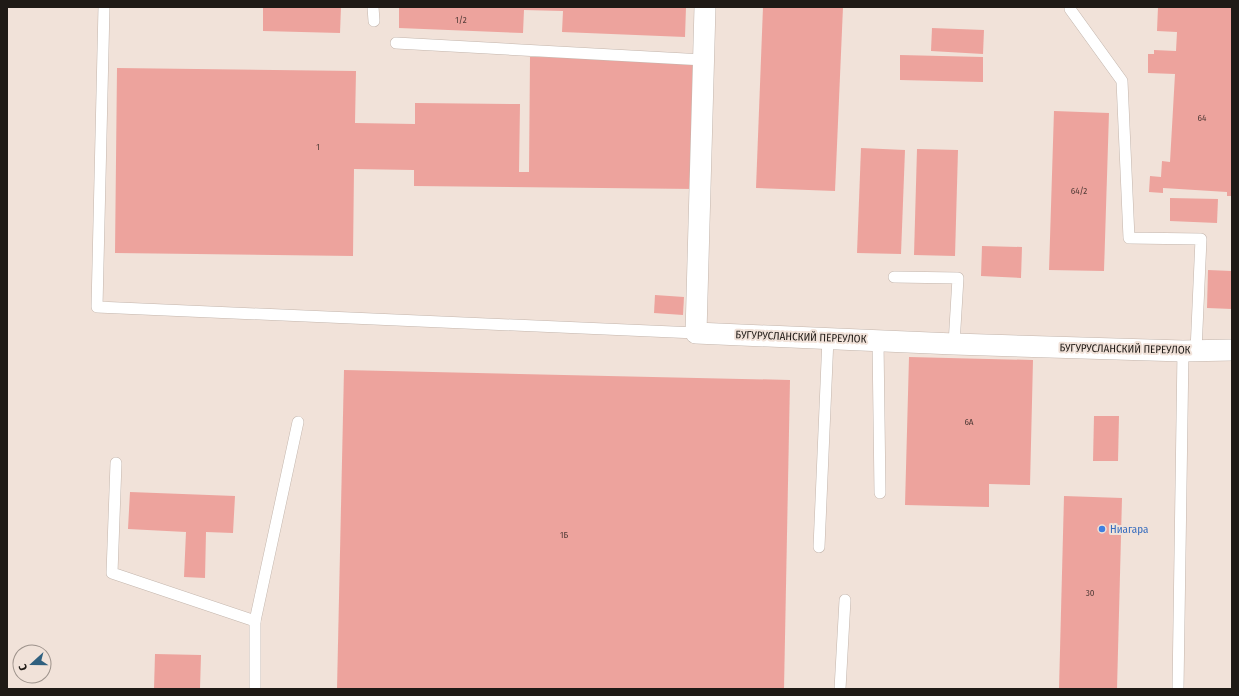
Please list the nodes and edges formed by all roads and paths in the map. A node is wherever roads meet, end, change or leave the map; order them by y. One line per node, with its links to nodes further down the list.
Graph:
1 (104, 7): 9 (lane)
2 (374, 7): 5 (lane)
3 (705, 7): 7 (street)
4 (1070, 7): 14 (lane)
5 (374, 21)
6 (396, 43): 7 (lane)
7 (704, 60): 9 (street)
8 (894, 277): 12 (lane)
9 (696, 333): 10 (street, БУГУРУСЛАНСКИЙ ПЕРЕУЛОК)
10 (828, 338): 11 (street, БУГУРУСЛАНСКИЙ ПЕРЕУЛОК); 18 (lane)
11 (878, 341): 12 (street, БУГУРУСЛАНСКИЙ ПЕРЕУЛОК); 17 (lane)
12 (954, 344): 14 (street, БУГУРУСЛАНСКИЙ ПЕРЕУЛОК)
13 (1232, 350): 14 (street, БУГУРУСЛАНСКИЙ ПЕРЕУЛОК)
14 (1190, 351): 23 (lane)
15 (298, 422): 20 (lane)
16 (116, 463): 20 (lane)
17 (880, 494)
18 (819, 547)
19 (845, 600): 22 (lane)
20 (255, 621): 21 (lane)
21 (255, 689)
22 (840, 689)
23 (1178, 689)

